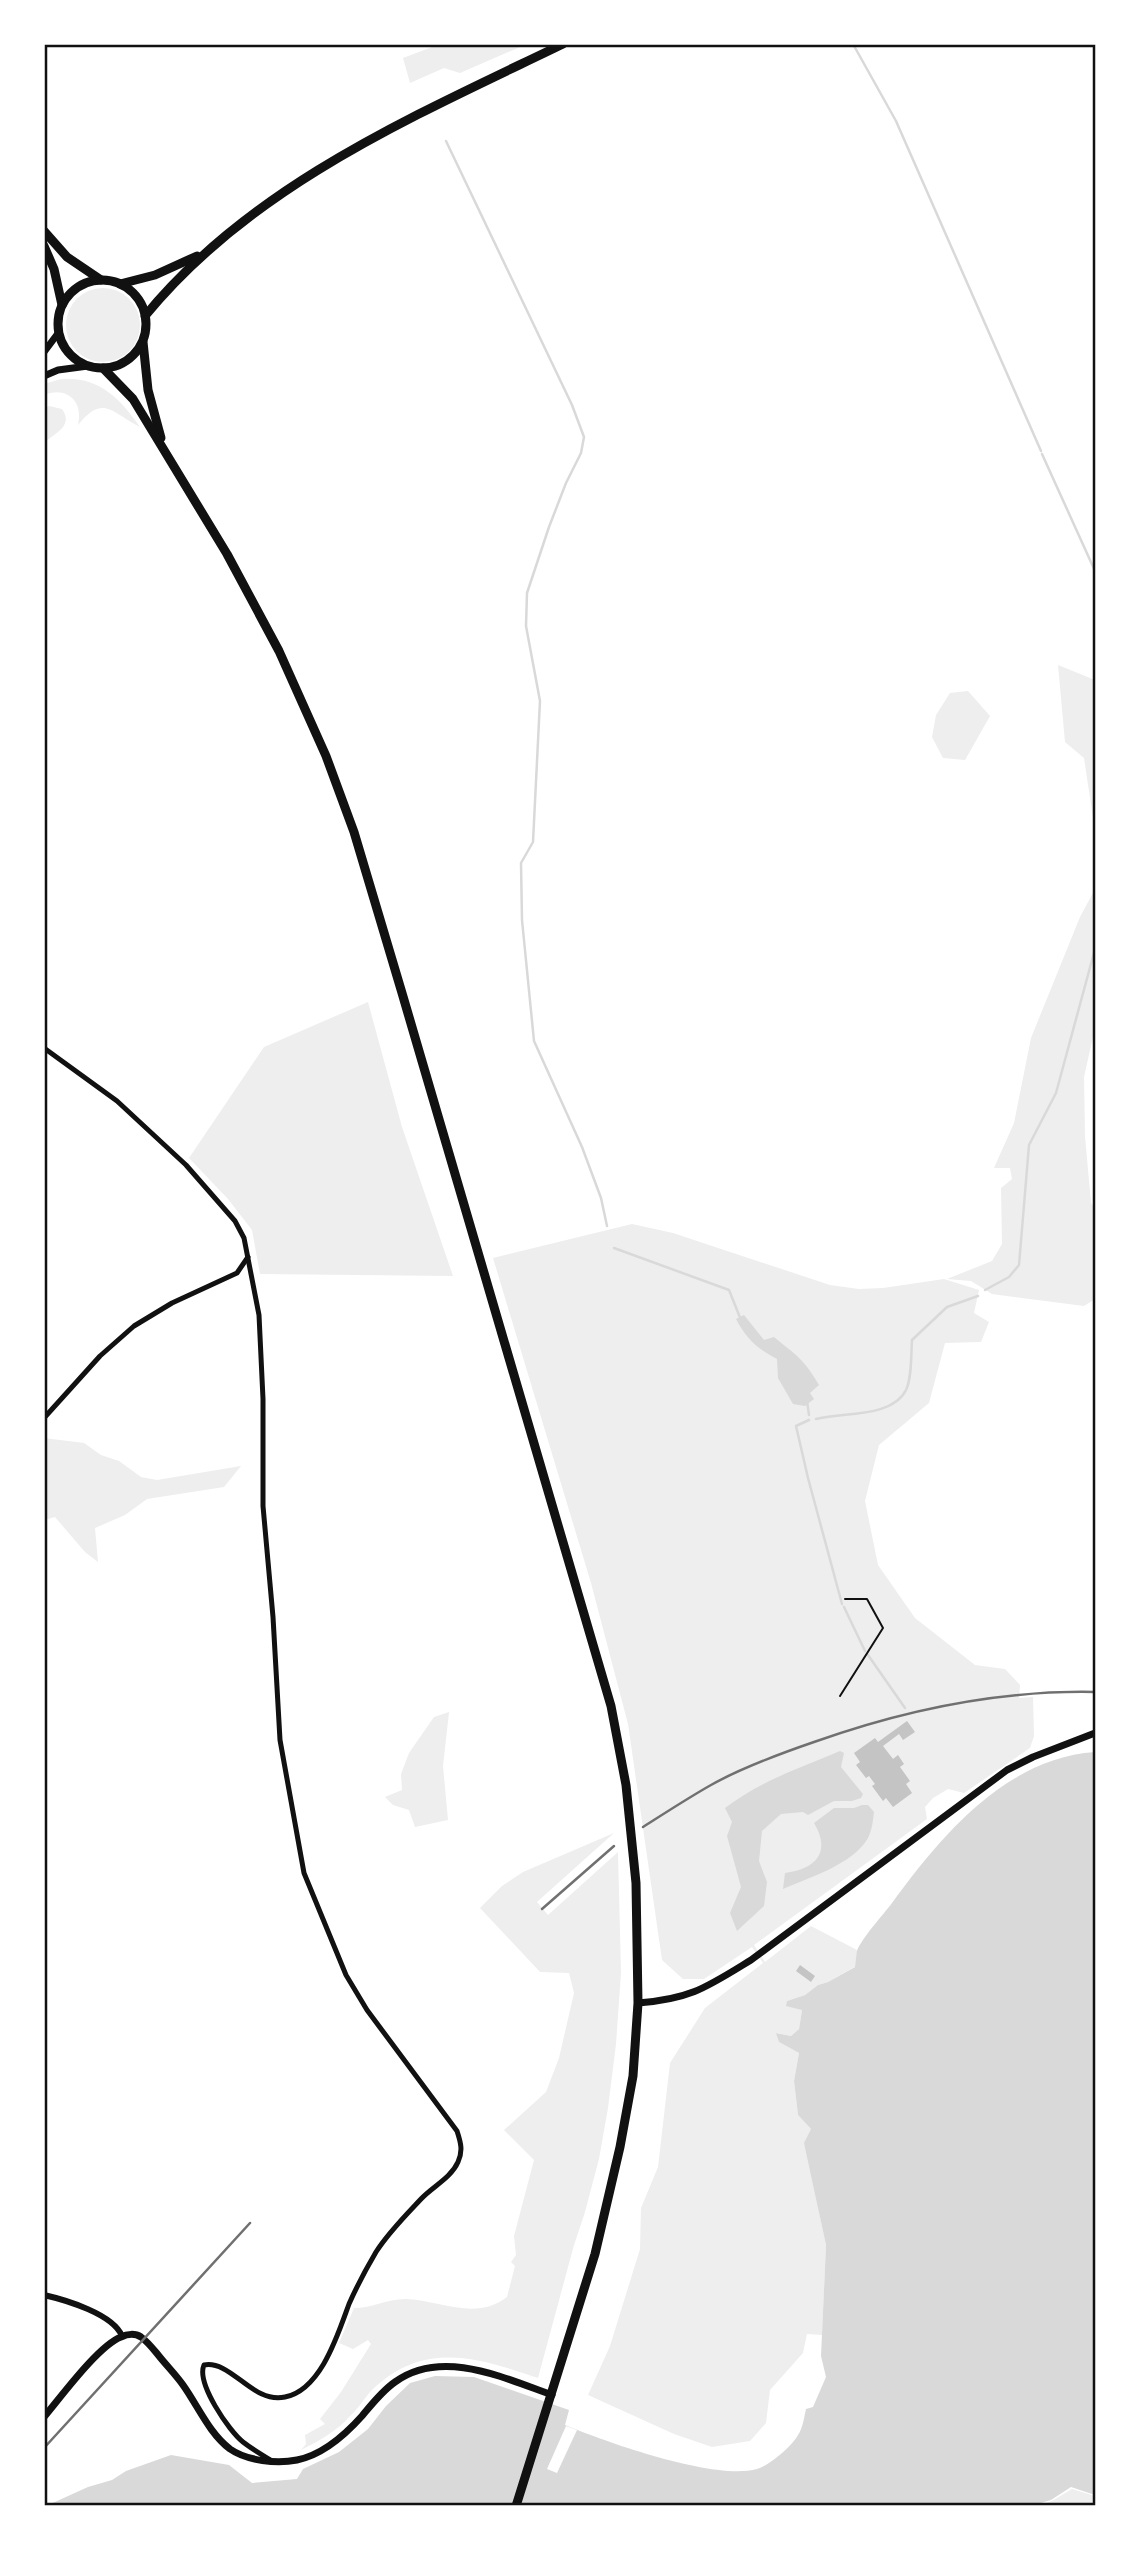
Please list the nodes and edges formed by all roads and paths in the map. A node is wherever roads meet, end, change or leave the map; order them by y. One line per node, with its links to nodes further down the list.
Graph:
1 (563, 44): 4 (highway)
2 (44, 231): 5 (highway)
3 (44, 246): 7 (highway)
4 (201, 254): 6 (highway); 8 (highway)
5 (101, 280): 6 (highway); 7 (highway)
6 (120, 284): 8 (highway)
7 (62, 305): 9 (highway)
8 (145, 316): 10 (highway)
9 (59, 332): 11 (main road); 12 (highway)
10 (143, 340): 13 (highway); 15 (highway)
11 (44, 352)
12 (88, 366): 13 (highway); 14 (main road)
13 (103, 368): 15 (highway)
14 (44, 376)
15 (164, 450): 22 (highway)
16 (44, 1048): 17 (street)
17 (248, 1257): 18 (street); 27 (street)
18 (44, 1418)
19 (845, 1599): 20 (path)
20 (840, 1696)
21 (1095, 1733): 22 (main road)
22 (638, 2003): 25 (highway)
23 (44, 2295): 24 (street)
24 (122, 2336): 26 (main road); 27 (main road)
25 (551, 2399): 27 (main road); 28 (highway)
26 (44, 2417)
27 (272, 2461)
28 (516, 2506)

